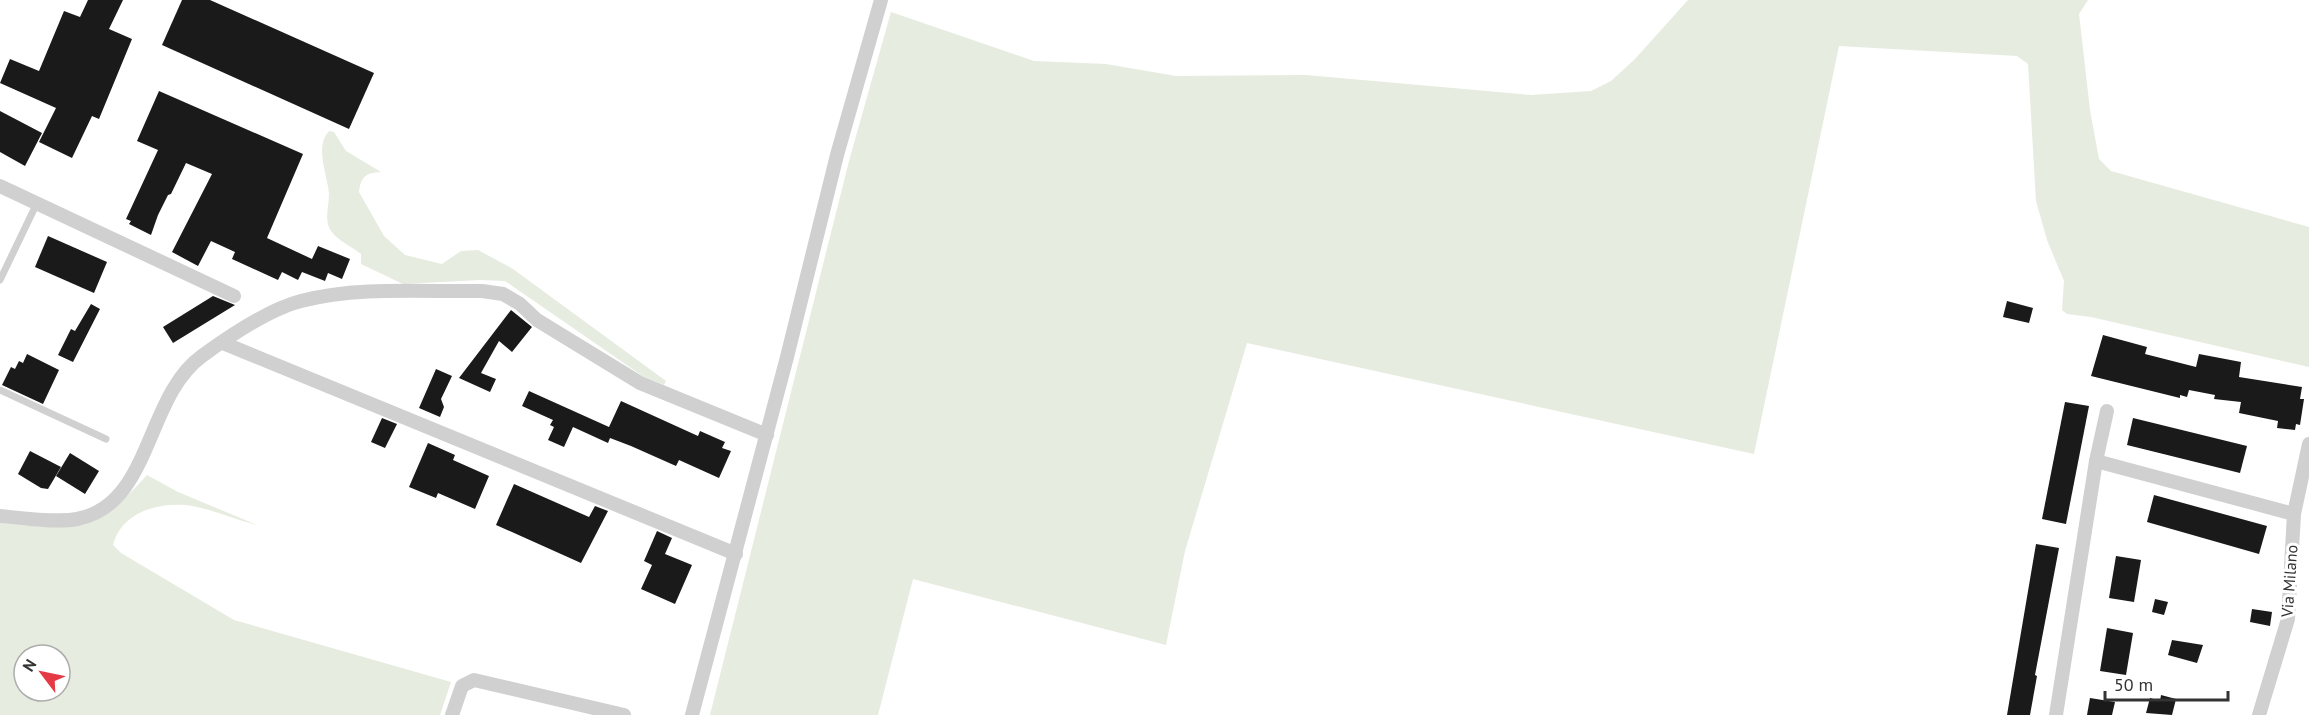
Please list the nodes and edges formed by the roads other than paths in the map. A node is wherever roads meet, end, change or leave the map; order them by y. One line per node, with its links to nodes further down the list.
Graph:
1 (881, 0): 9 (street)
2 (0, 186): 3 (street)
3 (37, 203): 4 (lane); 5 (street)
4 (0, 280)
5 (234, 296)
6 (223, 343): 9 (street); 14 (street); 15 (street)
7 (0, 390): 10 (lane)
8 (2107, 411): 12 (street)
9 (767, 435): 15 (street)
10 (106, 439)
11 (2309, 444): 13 (street, Via Milano)
12 (2096, 461): 13 (street); 19 (street)
13 (2294, 514): 20 (street, Via Milano)
14 (0, 516)
15 (736, 554): 18 (street)
16 (452, 715): 17 (street)
17 (624, 715)
18 (692, 715)
19 (2056, 715)
20 (2259, 715)

